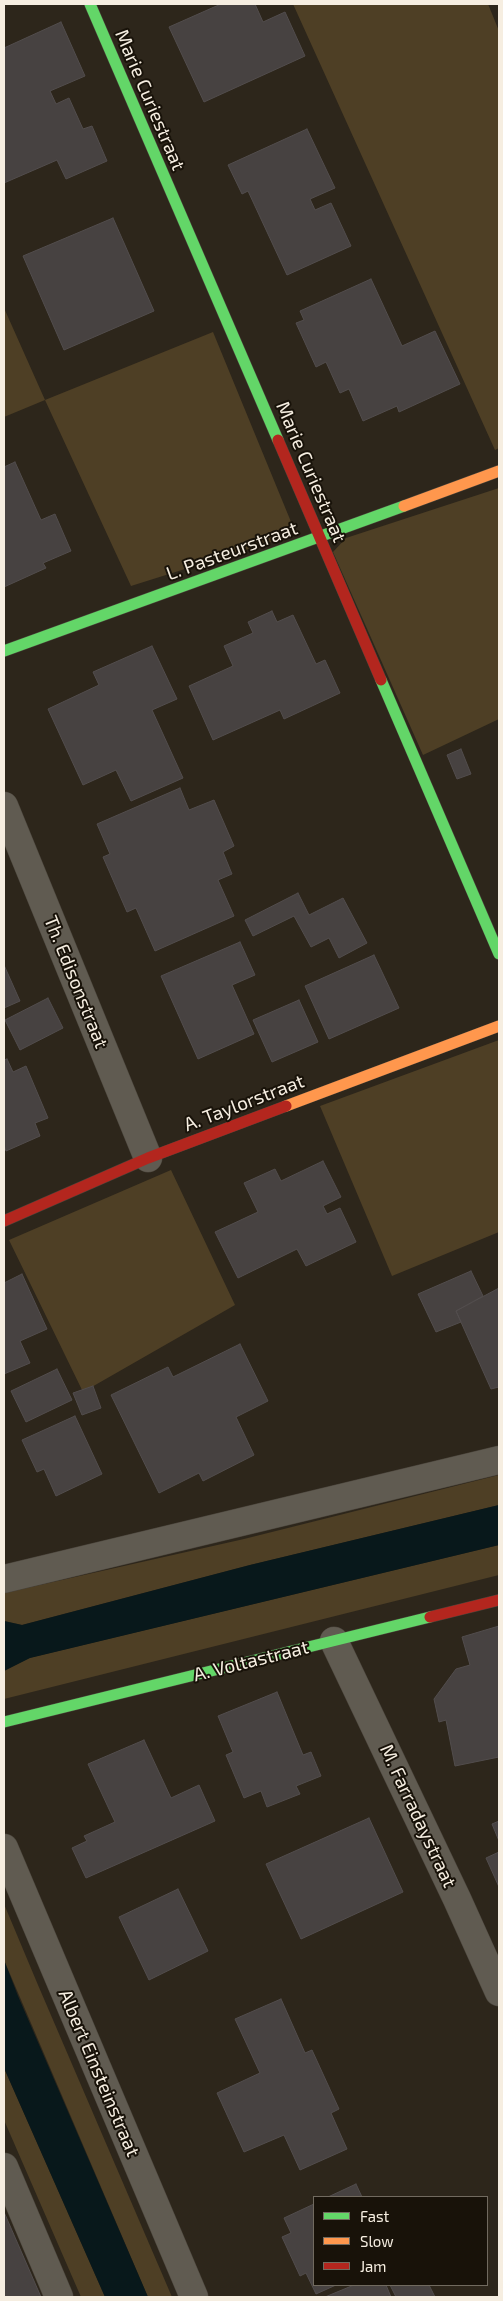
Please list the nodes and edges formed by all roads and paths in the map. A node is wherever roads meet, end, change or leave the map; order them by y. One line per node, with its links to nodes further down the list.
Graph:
1 (90, 4): 3 (street, Marie Curiestraat)
2 (499, 471): 3 (street, L. Pasteurstraat)
3 (320, 538): 4 (street, L. Pasteurstraat); 6 (street, Marie Curiestraat)
4 (4, 651)
5 (4, 806): 8 (street, Th. Edisonstraat)
6 (499, 954)
7 (499, 1026): 8 (street, A. Taylorstraat)
8 (148, 1158): 9 (street, A. Taylorstraat)
9 (4, 1221)
10 (499, 1460): 11 (street)
11 (4, 1579)
12 (499, 1600): 13 (street, A. Voltastraat)
13 (334, 1641): 14 (street, A. Voltastraat); 16 (street, M. Farradaystraat)
14 (4, 1722)
15 (4, 1848): 19 (street, Albert Einsteinstraat)
16 (499, 1992)
17 (4, 2167): 18 (street)
18 (59, 2297)
19 (194, 2297)

